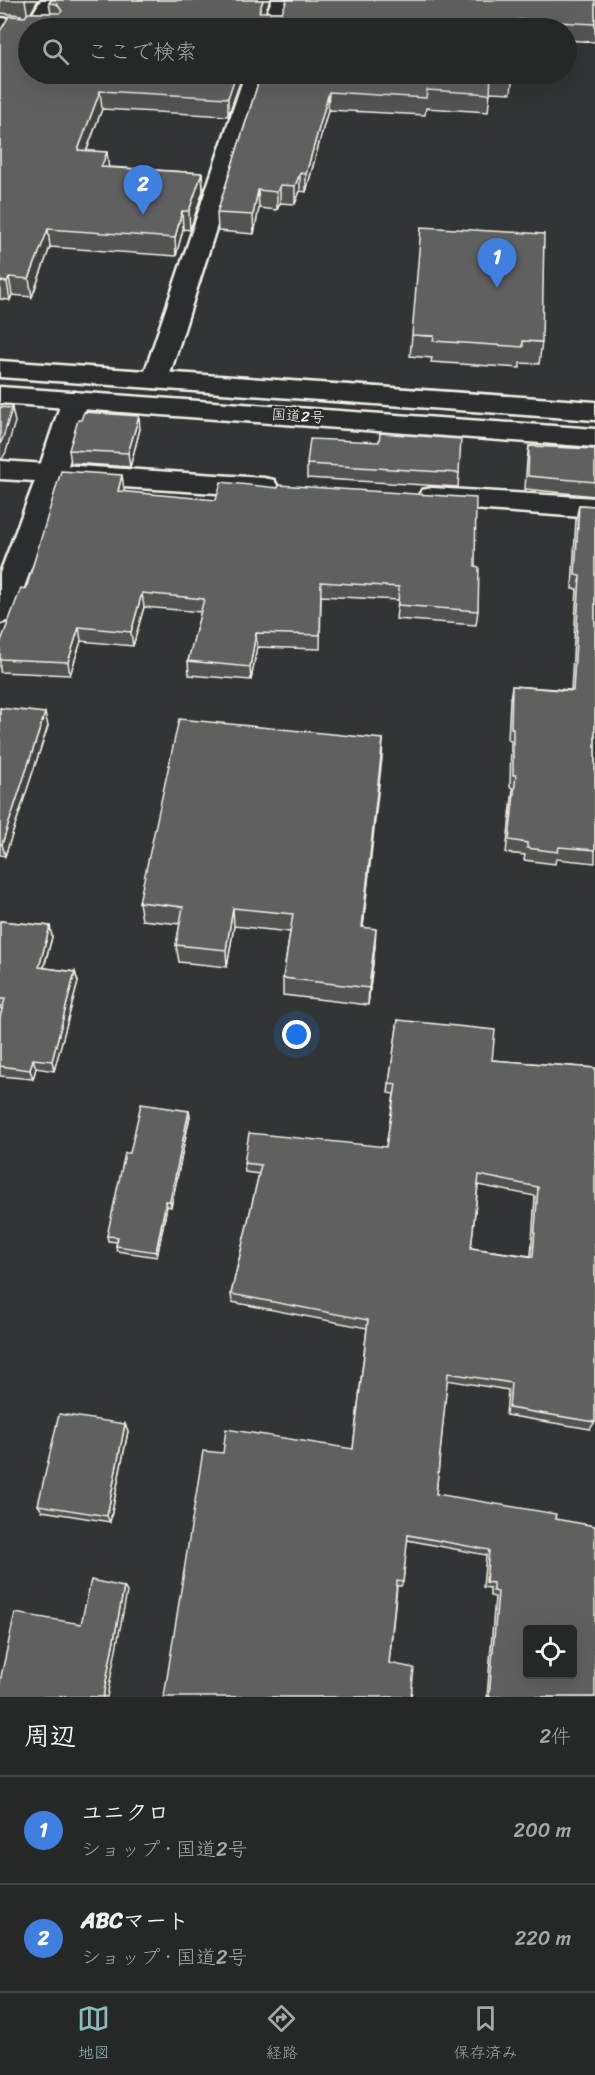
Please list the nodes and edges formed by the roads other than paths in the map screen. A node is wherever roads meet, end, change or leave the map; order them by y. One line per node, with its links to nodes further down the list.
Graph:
1 (51, 0): 3 (main road)
2 (282, 0): 4 (main road)
3 (46, 18)
4 (275, 18)
5 (0, 24): 6 (main road)
6 (18, 26)
7 (252, 84): 9 (main road)
8 (0, 369): 9 (main road, 国道2号)
9 (155, 380): 12 (main road, 国道2号)
10 (0, 395): 11 (main road, 国道2号)
11 (75, 400): 13 (main road, 国道2号); 15 (main road)
12 (595, 411)
13 (595, 438)
14 (0, 470): 15 (main road)
15 (51, 475): 16 (main road); 19 (main road)
16 (285, 489)
17 (402, 496): 18 (main road)
18 (595, 508)
19 (0, 612)

